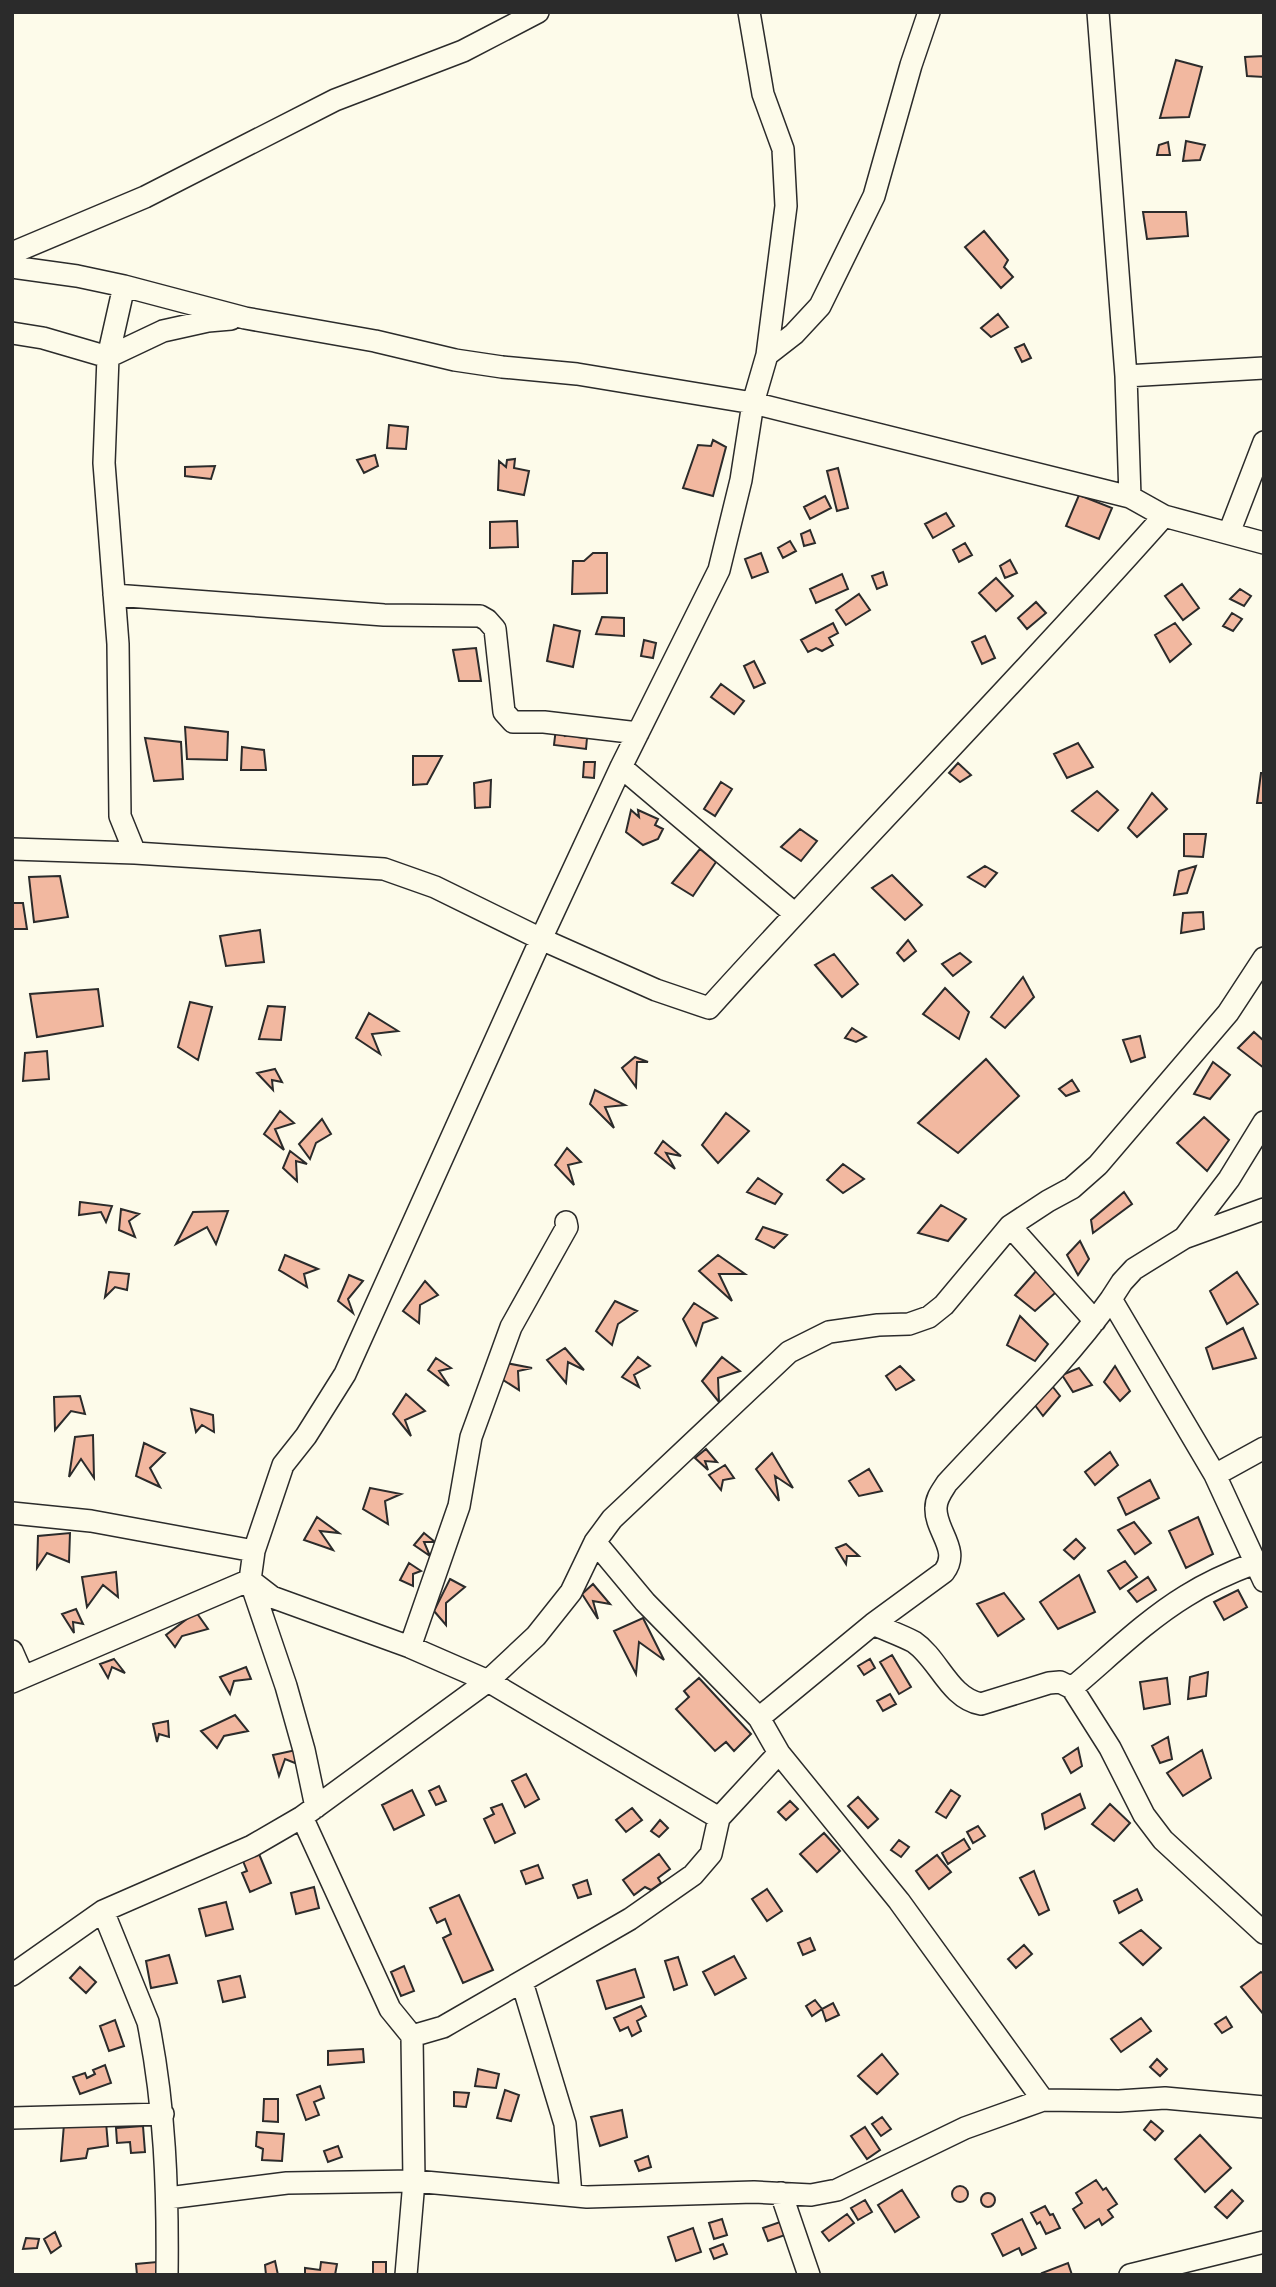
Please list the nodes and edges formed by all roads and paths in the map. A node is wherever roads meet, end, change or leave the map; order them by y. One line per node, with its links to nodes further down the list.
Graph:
1 (538, 12): 5 (street)
2 (749, 12): 12 (street)
3 (929, 12): 12 (street)
4 (1098, 12): 15 (street)
5 (12, 253)
6 (12, 267): 7 (street)
7 (124, 286): 9 (street); 13 (street)
8 (12, 318): 11 (street)
9 (245, 318): 13 (street); 16 (street)
10 (12, 333): 11 (street)
11 (43, 338): 13 (street)
12 (767, 355): 16 (street)
13 (108, 357): 22 (street)
14 (1264, 368): 15 (street)
15 (1126, 376): 18 (street)
16 (753, 403): 18 (street); 23 (street)
17 (1264, 442): 20 (street)
18 (1130, 497): 19 (street)
19 (1164, 516): 20 (street); 29 (street)
20 (1229, 533): 21 (street)
21 (1264, 543)
22 (114, 595): 23 (street); 25 (street)
23 (638, 733): 24 (street)
24 (621, 767): 29 (street); 30 (street)
25 (120, 816): 27 (street); 28 (street)
26 (12, 849): 27 (street)
27 (104, 852): 28 (street)
28 (135, 853): 30 (street)
29 (795, 914): 30 (street)
30 (541, 939): 43 (street)
31 (1264, 958): 35 (street)
32 (1264, 1122): 36 (street)
33 (1264, 1209): 36 (street)
34 (566, 1222): 49 (street)
35 (1010, 1227): 38 (street); 42 (street)
36 (1184, 1238): 37 (street)
37 (1111, 1299): 38 (street); 40 (street)
38 (1095, 1321): 46 (street)
39 (1264, 1448): 40 (street)
40 (1215, 1475): 44 (street)
41 (12, 1513): 43 (street)
42 (595, 1542): 52 (street); 54 (street)
43 (254, 1551): 45 (street)
44 (1259, 1572): 53 (street)
45 (250, 1580): 49 (street); 51 (street); 56 (street)
46 (905, 1601): 47 (street); 48 (street)
47 (873, 1624): 48 (street); 54 (street)
48 (915, 1643): 53 (street)
49 (410, 1647): 52 (street)
50 (12, 1651): 51 (street)
51 (18, 1679)
52 (488, 1681): 56 (street); 57 (street)
53 (1072, 1688): 59 (street)
54 (759, 1718): 55 (street)
55 (779, 1753): 57 (street); 63 (street)
56 (309, 1812): 58 (street); 62 (street)
57 (719, 1818): 61 (street)
58 (103, 1910): 60 (street); 65 (street)
59 (1264, 1933)
60 (12, 1975)
61 (522, 1982): 62 (street); 69 (street)
62 (412, 2036): 67 (street)
63 (1043, 2100): 64 (street); 68 (street)
64 (1264, 2107)
65 (163, 2114): 66 (street); 70 (street)
66 (12, 2118)
67 (414, 2181): 69 (street); 70 (street); 73 (street)
68 (782, 2193): 69 (street); 74 (street)
69 (571, 2195)
70 (168, 2197): 72 (street)
71 (1264, 2242): 75 (street)
72 (167, 2275)
73 (406, 2275)
74 (809, 2275)
75 (1129, 2275)

